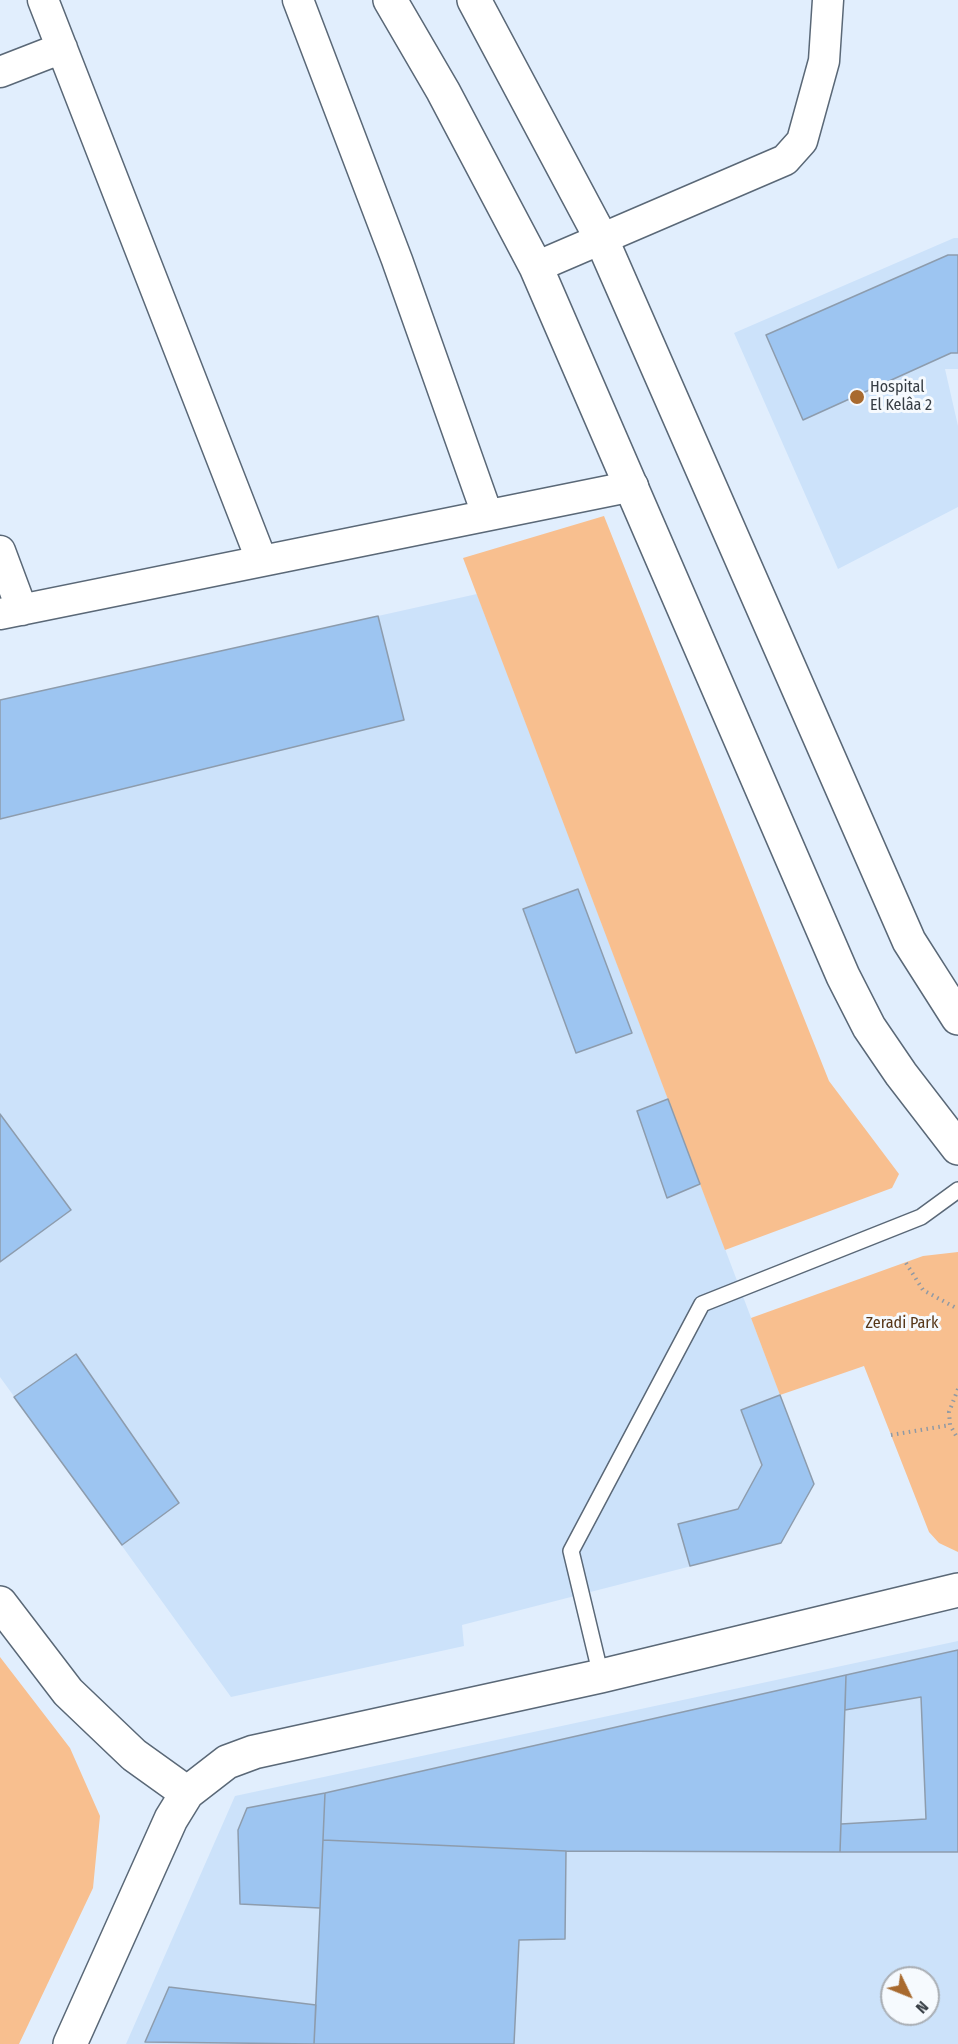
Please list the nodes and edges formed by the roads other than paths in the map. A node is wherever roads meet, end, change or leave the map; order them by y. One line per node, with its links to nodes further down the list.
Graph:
1 (43, 0): 6 (street)
2 (298, 0): 11 (street)
3 (390, 0): 9 (main road)
4 (474, 0): 8 (main road)
5 (828, 0): 8 (street)
6 (62, 48): 7 (street); 13 (street)
7 (0, 72)
8 (601, 238): 9 (street); 15 (main road)
9 (536, 267): 10 (main road)
10 (633, 486): 11 (street); 16 (main road)
11 (487, 514): 13 (street)
12 (0, 551): 14 (street)
13 (261, 559): 14 (street)
14 (11, 611)
15 (956, 1012)
16 (958, 1148)
17 (958, 1190): 20 (lane)
18 (958, 1590): 20 (main road)
19 (0, 1603): 21 (main road)
20 (601, 1676): 21 (main road)
21 (187, 1793): 22 (main road)
22 (70, 2044)

